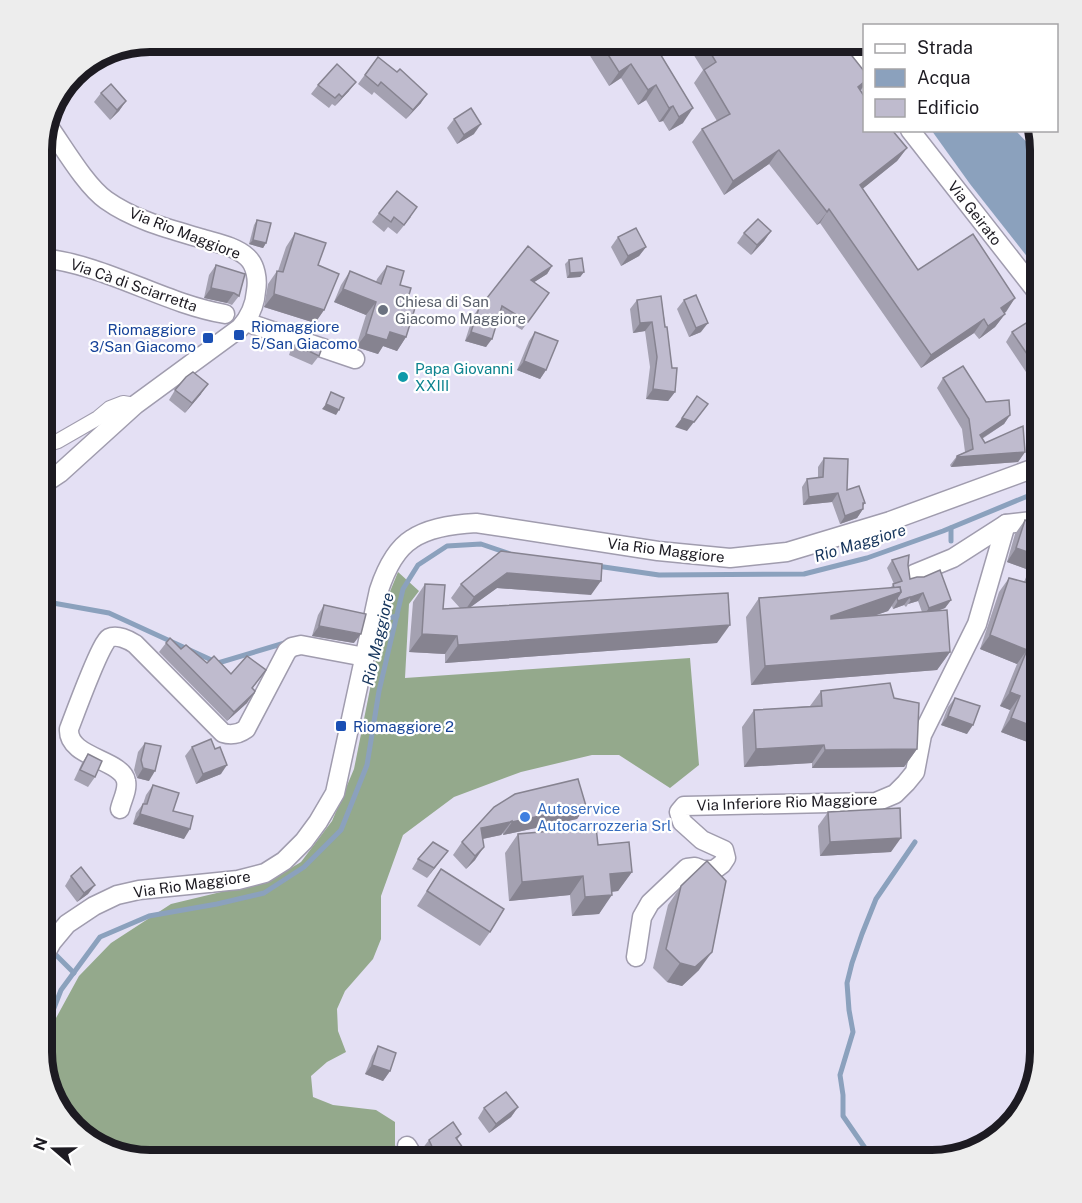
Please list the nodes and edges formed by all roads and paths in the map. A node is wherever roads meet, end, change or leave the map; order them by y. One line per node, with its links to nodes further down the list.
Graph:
1 (854, 53): 2 (street)
2 (863, 66)
3 (912, 132): 6 (street, Via Geirato)
4 (54, 135): 8 (street, Via Rio Maggiore)
5 (53, 259): 7 (street, Via Cà di Sciarretta)
6 (1030, 283)
7 (225, 314)
8 (246, 322): 9 (street); 10 (street)
9 (355, 358)
10 (135, 405): 11 (street); 13 (street)
11 (53, 443)
12 (1030, 470): 17 (street, Via Rio Maggiore)
13 (53, 478)
14 (1030, 521): 15 (street)
15 (1006, 524): 16 (street); 20 (street, Via Inferiore Rio Maggiore)
16 (914, 574)
17 (365, 657): 18 (street); 19 (street, Via Rio Maggiore)
18 (120, 809)
19 (52, 942)
20 (636, 957)

